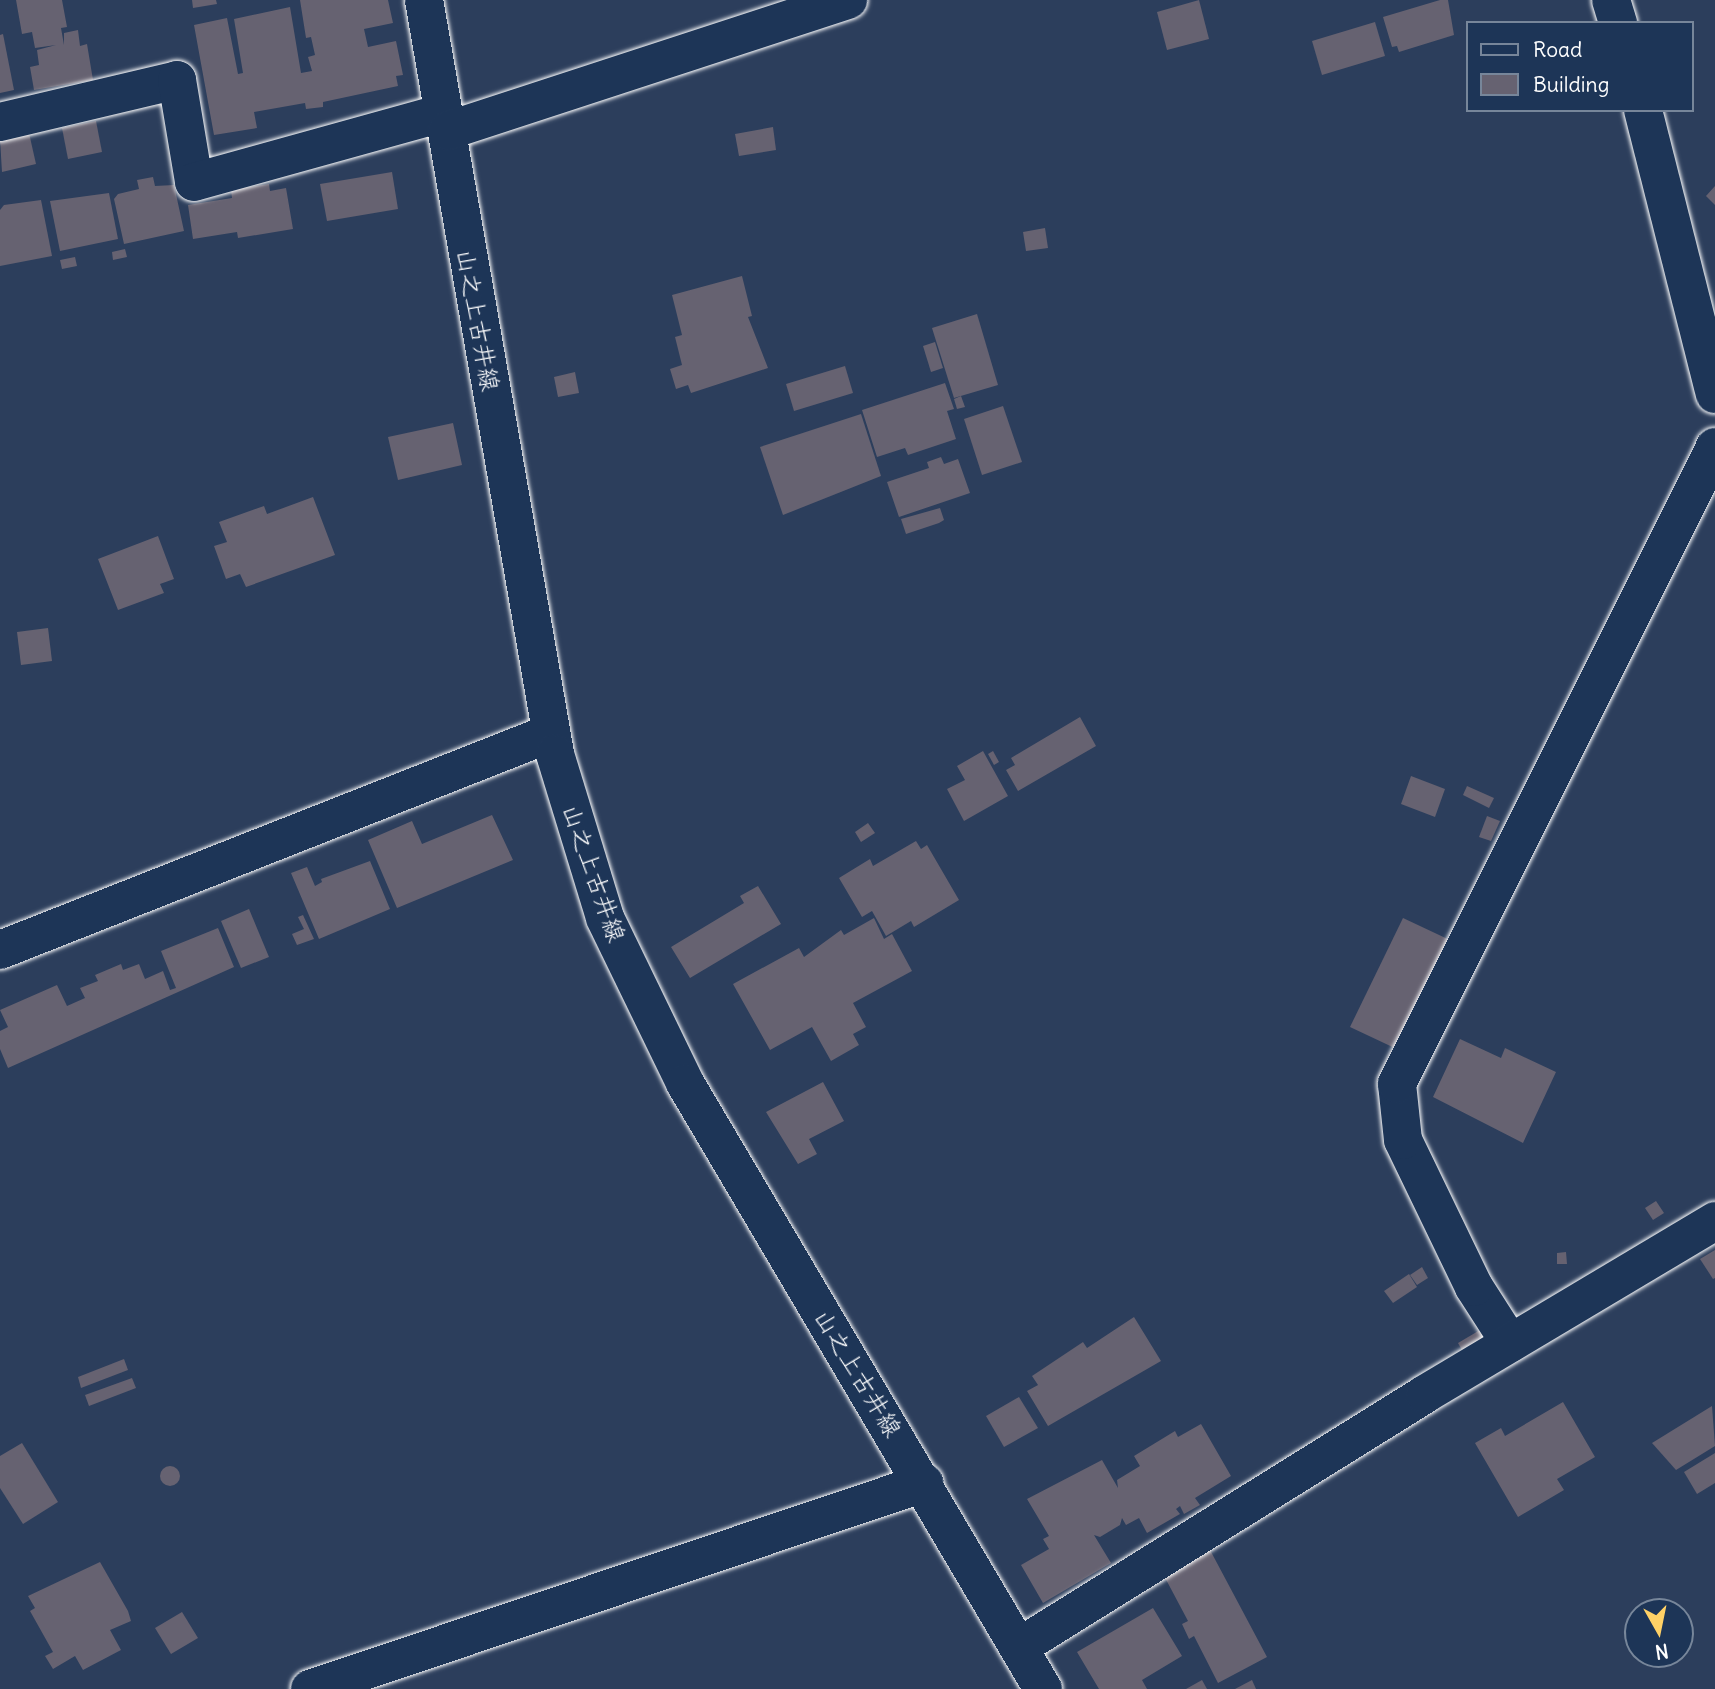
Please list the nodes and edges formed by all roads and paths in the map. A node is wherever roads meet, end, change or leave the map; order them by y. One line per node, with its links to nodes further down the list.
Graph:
1 (424, 0): 7 (street, 山之上古井線)
2 (1611, 0): 4 (street)
3 (838, 1): 7 (street)
4 (1617, 21)
5 (1644, 112): 8 (street)
6 (0, 121): 7 (street)
7 (445, 122): 10 (street, 山之上古井線)
8 (1715, 394)
9 (1715, 447): 13 (street)
10 (551, 733): 11 (street); 14 (street, 山之上古井線)
11 (0, 950)
12 (1715, 1221): 13 (street)
13 (1510, 1343): 15 (street)
14 (924, 1483): 15 (street, 山之上古井線); 16 (street)
15 (1019, 1647): 17 (street, 山之上古井線)
16 (310, 1689)
17 (1043, 1689)

